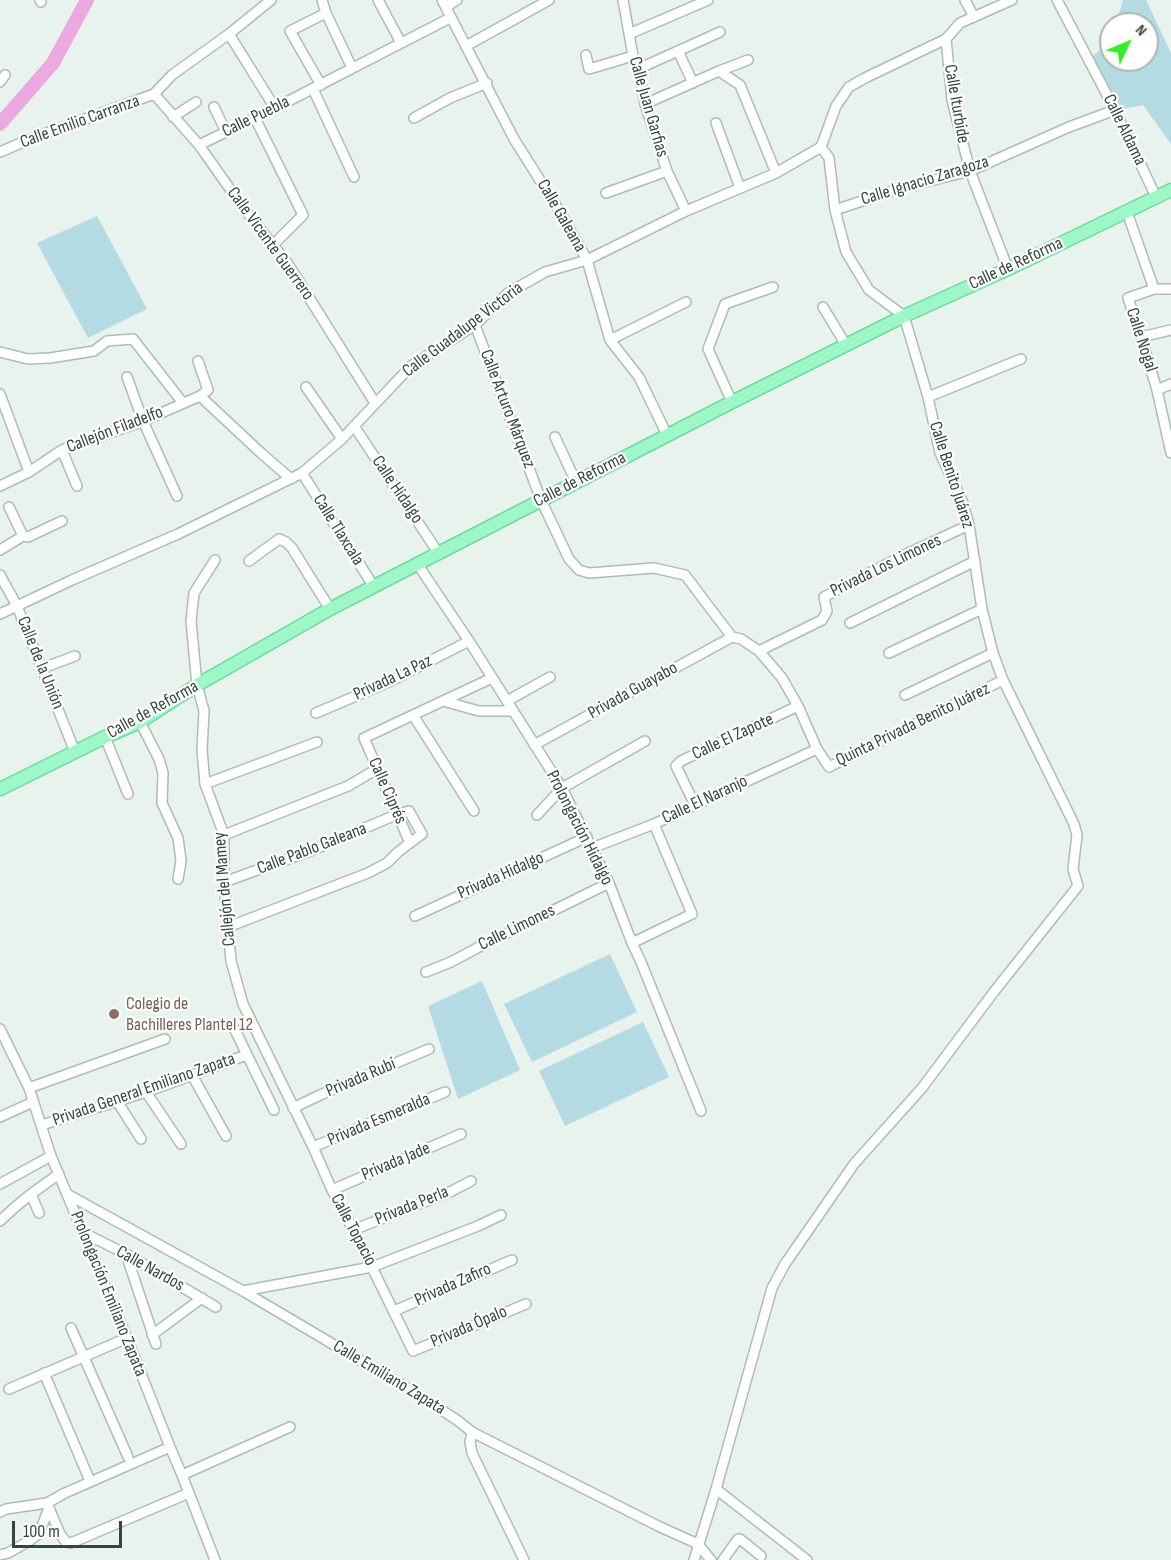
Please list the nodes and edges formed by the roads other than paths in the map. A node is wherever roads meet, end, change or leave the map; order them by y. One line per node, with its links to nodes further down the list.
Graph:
1 (271, 0): 16 (street, Calle Emilio Carranza)
2 (322, 0): 12 (street)
3 (378, 0): 19 (street)
4 (457, 0): 11 (street)
5 (549, 0): 20 (street)
6 (623, 0): 17 (street, Calle Juan Garfias)
7 (708, 0): 17 (street)
8 (965, 0): 13 (street)
9 (1012, 0): 13 (street)
10 (1061, 2): 36 (street, Calle Aldama)
11 (444, 4): 14 (street, Calle Galeana)
12 (326, 13): 25 (street); 30 (street)
13 (974, 17): 18 (street)
14 (450, 18): 19 (street, Calle Puebla); 20 (street, Calle Galeana)
15 (720, 32): 21 (street)
16 (229, 34): 31 (street, Calle Emilio Carranza); 35 (street)
17 (629, 34): 23 (street, Calle Juan Garfias)
18 (946, 39): 43 (street); 46 (street, Calle Iturbide)
19 (401, 43): 25 (street, Calle Puebla)
20 (466, 46): 29 (street, Calle Galeana)
21 (678, 51): 26 (street); 28 (street)
22 (586, 55): 23 (street)
23 (633, 56): 26 (street, Calle Juan Garfias)
24 (748, 60): 27 (street)
25 (352, 68): 30 (street, Calle Puebla)
26 (638, 69): 33 (street, Calle Juan Garfias)
27 (719, 71): 28 (street); 47 (street)
28 (693, 82): 33 (street)
29 (487, 83): 39 (street); 57 (street, Calle Galeana)
30 (317, 87): 35 (street, Calle Puebla); 48 (street)
31 (154, 94): 37 (street, Calle Vicente Guerrero); 44 (street, Calle Emilio Carranza)
32 (196, 102): 37 (street)
33 (645, 104): 45 (street, Calle Juan Garfias)
34 (214, 107): 41 (street)
35 (275, 108): 38 (street, Calle Puebla)
36 (1115, 110): 46 (street, Calle Ignacio Zaragoza); 52 (street, Calle Aldama)
37 (174, 117): 42 (street, Calle Vicente Guerrero)
38 (255, 118): 41 (street, Calle Puebla); 56 (street)
39 (414, 118)
40 (716, 123): 49 (street)
41 (226, 132): 42 (street, Calle Puebla)
42 (199, 145): 56 (street, Calle Vicente Guerrero)
43 (821, 147): 47 (street, Calle Guadalupe Victoria); 53 (street)
44 (0, 152)
45 (667, 171): 51 (street); 54 (street, Calle Juan Garfias)
46 (969, 171): 53 (street, Calle Ignacio Zaragoza); 58 (street, Calle Iturbide)
47 (776, 173): 49 (street, Calle Guadalupe Victoria)
48 (354, 177)
49 (740, 188): 54 (street, Calle Guadalupe Victoria)
50 (1171, 190): 52 (main road, Calle de Reforma)
51 (606, 193)
52 (1156, 197): 55 (main road, Calle de Reforma)
53 (835, 210): 64 (street)
54 (686, 211): 57 (street, Calle Guadalupe Victoria)
55 (1127, 212): 58 (main road, Calle de Reforma); 60 (street, Calle Nogal)
56 (273, 244): 82 (street, Calle Vicente Guerrero)
57 (586, 260): 65 (street, Calle Guadalupe Victoria); 68 (street, Calle Galeana)
58 (1008, 269): 64 (main road, Calle de Reforma)
59 (774, 286): 80 (street)
60 (1154, 289): 61 (street); 67 (street, Calle Nogal)
61 (1171, 289)
62 (686, 302): 68 (street)
63 (823, 307): 69 (street)
64 (904, 316): 69 (main road, Calle de Reforma); 79 (street, Calle Benito Juárez)
65 (475, 325): 82 (street, Calle Guadalupe Victoria); 97 (street, Calle Arturo Márquez)
66 (1171, 330): 67 (street)
67 (1141, 337): 76 (street, Calle Nogal)
68 (610, 340): 85 (street, Calle Galeana)
69 (846, 345): 80 (main road, Calle de Reforma)
70 (0, 352): 81 (street)
71 (1021, 359): 79 (street)
72 (198, 361): 77 (street)
73 (127, 377): 83 (street)
74 (1171, 384): 76 (street)
75 (306, 387): 87 (street)
76 (1157, 390): 89 (street, Calle Nogal)
77 (204, 393): 81 (street, Callejón Filadelfo); 92 (street)
78 (0, 394): 90 (street)
79 (928, 396): 100 (street, Calle Benito Juárez)
80 (732, 402): 85 (main road, Calle de Reforma)
81 (183, 403): 83 (street, Callejón Filadelfo)
82 (375, 403): 84 (street, Calle Guadalupe Victoria)
83 (143, 421): 88 (street, Callejón Filadelfo); 96 (street)
84 (354, 426): 87 (street, Calle Guadalupe Victoria); 103 (street, Calle Hidalgo)
85 (668, 435): 93 (main road, Calle de Reforma)
86 (555, 436): 93 (street)
87 (342, 440): 91 (street, Calle Guadalupe Victoria)
88 (62, 450): 90 (street, Callejón Filadelfo); 95 (street)
89 (1171, 453)
90 (29, 472): 94 (street, Callejón Filadelfo)
91 (302, 473): 92 (street, Calle Guadalupe Victoria); 109 (street, Calle Tlaxcala)
92 (291, 479): 110 (street, Calle Guadalupe Victoria)
93 (576, 482): 97 (main road, Calle de Reforma)
94 (0, 486)
95 (77, 486)
96 (177, 496)
97 (541, 500): 103 (main road, Calle de Reforma); 115 (street, Calle Arturo Márquez)
98 (9, 507): 101 (street)
99 (62, 521): 101 (street)
100 (969, 525): 106 (street, Calle Benito Juárez); 117 (street, Privada Los Limones)
101 (24, 537): 102 (street)
102 (0, 550)
103 (439, 554): 107 (main road, Calle de Reforma)
104 (215, 560): 125 (street, Callejón del Mamey)
105 (249, 561): 111 (street)
106 (975, 561): 112 (street, Calle Benito Juárez); 114 (street)
107 (418, 565): 109 (main road, Calle de Reforma); 116 (street, Prolongación Hidalgo)
108 (0, 575): 110 (street, Calle de la Unión)
109 (374, 587): 111 (main road, Calle de Reforma)
110 (17, 606): 113 (street, Calle Guadalupe Victoria); 121 (street, Calle de la Unión)
111 (330, 609): 125 (main road, Calle de Reforma)
112 (982, 609): 118 (street); 119 (street, Calle Benito Juárez)
113 (0, 614)
114 (850, 623)
115 (732, 637): 117 (street, Calle Arturo Márquez); 137 (street, Privada Guayabo)
116 (469, 641): 123 (street, Prolongación Hidalgo); 131 (street, Privada La Paz)
117 (759, 651): 129 (street, Calle Arturo Márquez)
118 (889, 653)
119 (993, 653): 124 (street, Calle Benito Juárez); 126 (street)
120 (75, 656): 121 (street)
121 (43, 668): 139 (street, Calle de la Unión)
122 (550, 677): 128 (street)
123 (492, 678): 127 (street); 128 (street, Prolongación Hidalgo)
124 (1003, 680): 140 (street, Quinta Privada Benito Juárez); 217 (street, Calle Benito Juárez)
125 (197, 685): 133 (main road, Calle de Reforma); 142 (street, Callejón del Mamey)
126 (905, 695)
127 (443, 701): 130 (street); 132 (street)
128 (507, 701): 130 (street, Prolongación Hidalgo)
129 (798, 706): 138 (street, Calle Arturo Márquez); 146 (street, Calle El Zapote)
130 (512, 711): 137 (street, Prolongación Hidalgo)
131 (316, 713)
132 (413, 715): 141 (street, Calle Ciprés); 148 (street)
133 (140, 722): 134 (main road, Calle de Reforma); 156 (street)
134 (105, 737): 139 (main road, Calle de Reforma); 145 (street)
135 (645, 741): 143 (street)
136 (317, 742): 142 (street)
137 (534, 745): 143 (street, Prolongación Hidalgo)
138 (817, 749): 140 (street, Calle Arturo Márquez); 146 (street, Calle El Naranjo)
139 (75, 752): 144 (main road, Calle de Reforma)
140 (824, 761)
141 (377, 769): 149 (street, Calle Ciprés); 152 (street)
142 (205, 784): 152 (street, Callejón del Mamey)
143 (562, 788): 150 (street); 153 (street, Prolongación Hidalgo)
144 (0, 789)
145 (128, 794)
146 (695, 805): 151 (street, Calle El Naranjo)
147 (409, 811): 149 (street, Calle Pablo Galeana); 154 (street, Calle Ciprés)
148 (474, 811)
149 (398, 814): 154 (street, Calle Ciprés); 157 (street, Calle Pablo Galeana)
150 (537, 815)
151 (654, 824): 155 (street, Calle El Naranjo); 161 (street)
152 (224, 835): 157 (street, Callejón del Mamey)
153 (587, 837): 155 (street, Prolongación Hidalgo); 159 (street, Privada Hidalgo)
154 (410, 843): 160 (street)
155 (592, 848): 158 (street, Prolongación Hidalgo)
156 (178, 879)
157 (224, 882): 160 (street, Callejón del Mamey)
158 (609, 883): 161 (street, Prolongación Hidalgo); 162 (street, Calle Limones)
159 (415, 916)
160 (228, 927): 175 (street, Callejón del Mamey)
161 (632, 943): 177 (street, Prolongación Hidalgo)
162 (426, 972)
163 (234, 1028): 168 (street)
164 (0, 1029): 166 (street, Prolongación Emiliano Zapata)
165 (165, 1039): 170 (street)
166 (4, 1049): 170 (street, Prolongación Emiliano Zapata)
167 (429, 1049): 175 (street, Privada Rubí)
168 (246, 1055): 169 (street, Privada General Emiliano Zapata); 176 (street)
169 (192, 1075): 171 (street, Privada General Emiliano Zapata); 181 (street)
170 (29, 1088): 174 (street, Prolongación Emiliano Zapata)
171 (146, 1092): 173 (street, Privada General Emiliano Zapata); 183 (street)
172 (445, 1092): 184 (street, Privada Esmeralda)
173 (117, 1101): 179 (street, Privada General Emiliano Zapata); 182 (street)
174 (33, 1102): 178 (street); 179 (street, Prolongación Emiliano Zapata)
175 (293, 1108): 184 (street, Calle Topacio)
176 (274, 1110)
177 (702, 1111)
178 (0, 1117)
179 (42, 1125): 185 (street, Prolongación Emiliano Zapata)
180 (461, 1134): 189 (street, Privada Jade)
181 (226, 1136)
182 (141, 1139)
183 (181, 1143)
184 (313, 1147): 189 (street, Calle Topacio)
185 (51, 1156): 186 (street, Prolongación Emiliano Zapata); 188 (street)
186 (59, 1174): 190 (street); 191 (street, Prolongación Emiliano Zapata)
187 (471, 1181): 195 (street, Privada Perla)
188 (0, 1184)
189 (332, 1190): 195 (street, Calle Topacio)
190 (31, 1194): 192 (street); 194 (street)
191 (67, 1194): 196 (street, Prolongación Emiliano Zapata); 200 (street, Calle Emiliano Zapata)
192 (39, 1213)
193 (501, 1215): 199 (street)
194 (0, 1221)
195 (353, 1230): 199 (street, Calle Topacio)
196 (84, 1233): 197 (street, Calle Nardos); 206 (street, Prolongación Emiliano Zapata)
197 (126, 1254): 201 (street, Calle Nardos); 201 (street)
198 (512, 1260): 204 (street, Privada Zafiro)
199 (372, 1267): 200 (street); 204 (street, Calle Topacio)
200 (243, 1291): 212 (street, Calle Emiliano Zapata)
201 (202, 1298): 203 (street, Calle Nardos)
202 (526, 1304): 207 (street, Privada Ópalo)
203 (216, 1306)
204 (394, 1311): 207 (street, Calle Topacio)
205 (71, 1328): 208 (street)
206 (126, 1338): 208 (street); 213 (street, Prolongación Emiliano Zapata)
207 (413, 1351)
208 (84, 1356): 209 (street); 214 (street)
209 (44, 1373): 210 (street); 216 (street)
210 (9, 1389)
211 (290, 1427): 215 (street)
212 (472, 1431): 221 (street, Calle Emiliano Zapata); 225 (street)
213 (170, 1447): 215 (street, Prolongación Emiliano Zapata); 216 (street)
214 (128, 1457)
215 (182, 1475): 218 (street, Prolongación Emiliano Zapata)
216 (90, 1481): 219 (street)
217 (716, 1489): 221 (street); 229 (street)
218 (189, 1493): 219 (street); 224 (street, Prolongación Emiliano Zapata)
219 (48, 1506): 220 (street); 222 (street)
220 (0, 1512)
221 (698, 1544): 226 (street); 227 (street, Calle Emiliano Zapata)
222 (0, 1555)
223 (760, 1556): 228 (street)
224 (215, 1560)
225 (524, 1560)
226 (694, 1560)
227 (711, 1560)
228 (723, 1560)
229 (807, 1560)

